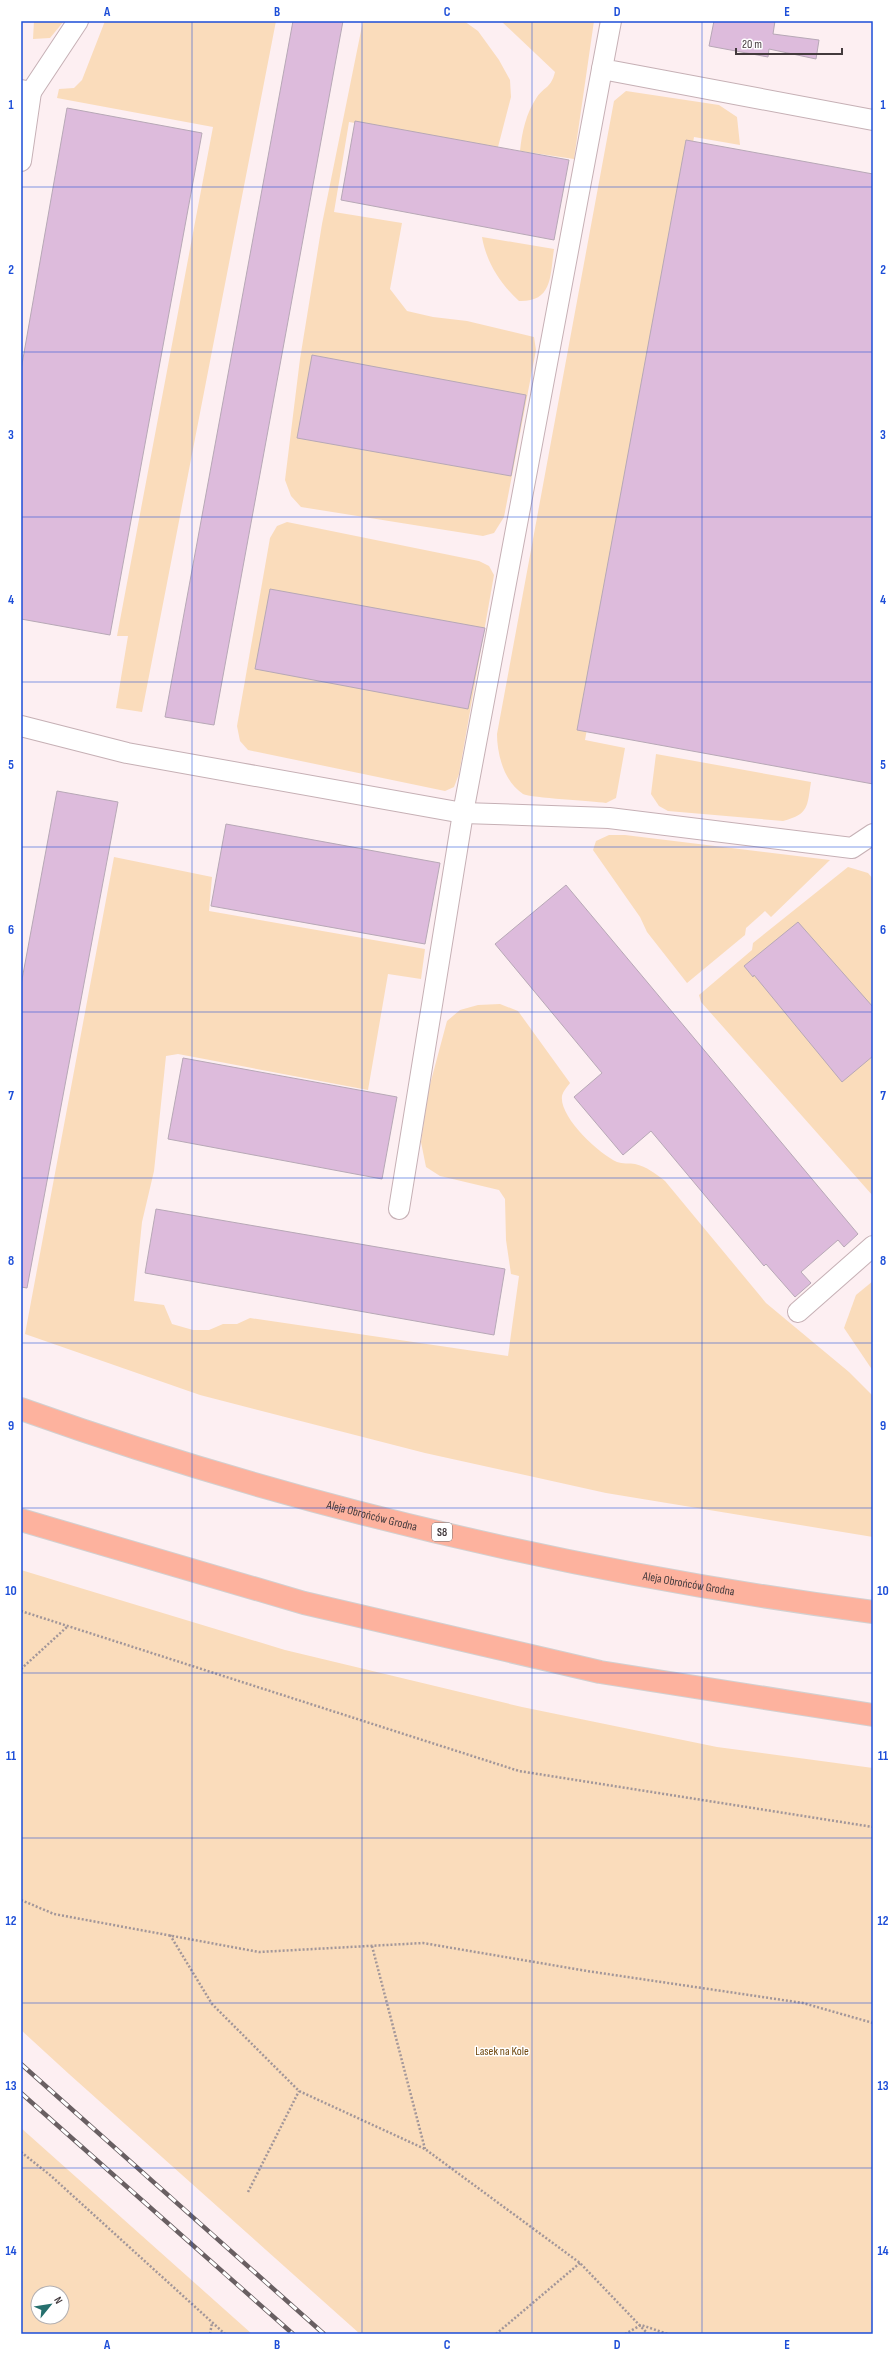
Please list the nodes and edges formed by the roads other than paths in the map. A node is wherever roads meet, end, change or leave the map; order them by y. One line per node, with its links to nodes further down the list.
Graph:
1 (78, 21): 4 (lane)
2 (611, 21): 3 (lane)
3 (602, 70): 5 (lane); 8 (lane)
4 (26, 91): 6 (lane)
5 (873, 120)
6 (21, 160)
7 (21, 726): 8 (lane)
8 (463, 812): 9 (lane); 10 (lane)
9 (873, 834)
10 (399, 1210)
11 (873, 1246): 12 (lane)
12 (798, 1312)
13 (21, 1409): 15 (highway, Aleja Obrońców Grodna / S8)
14 (21, 1520): 16 (highway)
15 (873, 1612)
16 (873, 1715)

